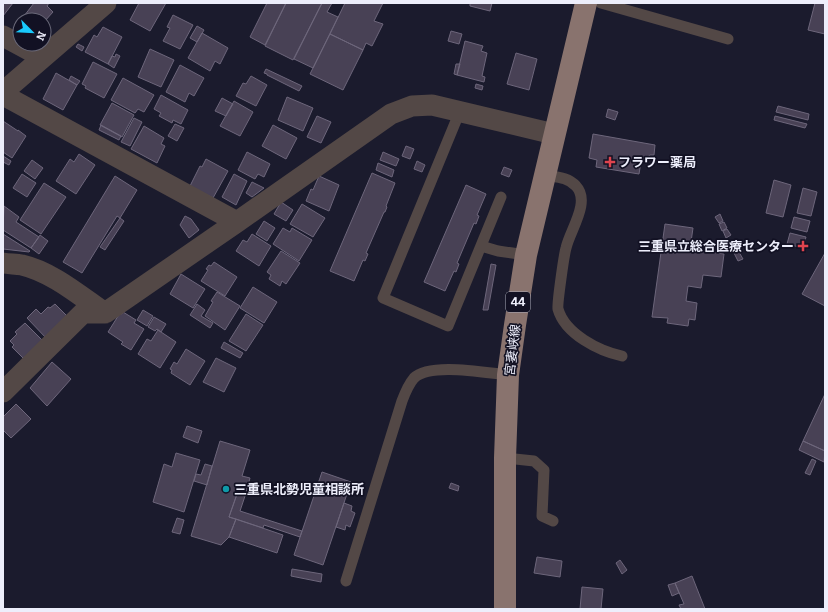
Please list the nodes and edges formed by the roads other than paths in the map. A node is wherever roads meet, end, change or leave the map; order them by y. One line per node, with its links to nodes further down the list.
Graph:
1 (106, 3): 6 (street)
2 (586, 3): 9 (main road, 宮妻峡線 / 44)
3 (601, 3): 5 (lane)
4 (3, 36): 6 (street)
5 (728, 39)
6 (42, 57): 7 (street)
7 (3, 94): 12 (street)
8 (460, 111): 9 (street); 12 (street); 13 (lane)
9 (554, 134): 10 (main road, 宮妻峡線 / 44)
10 (545, 175): 14 (main road, 宮妻峡線 / 44); 17 (lane)
11 (501, 197): 13 (lane)
12 (237, 222): 16 (street)
13 (481, 246): 14 (lane)
14 (526, 255): 18 (main road, 宮妻峡線 / 44)
15 (3, 263): 16 (street)
16 (104, 313): 19 (street)
17 (622, 356)
18 (508, 375): 20 (main road, 宮妻峡線 / 44); 22 (lane)
19 (3, 392)
20 (505, 458): 21 (lane); 23 (main road, 宮妻峡線 / 44)
21 (553, 521)
22 (346, 581)
23 (505, 609)

